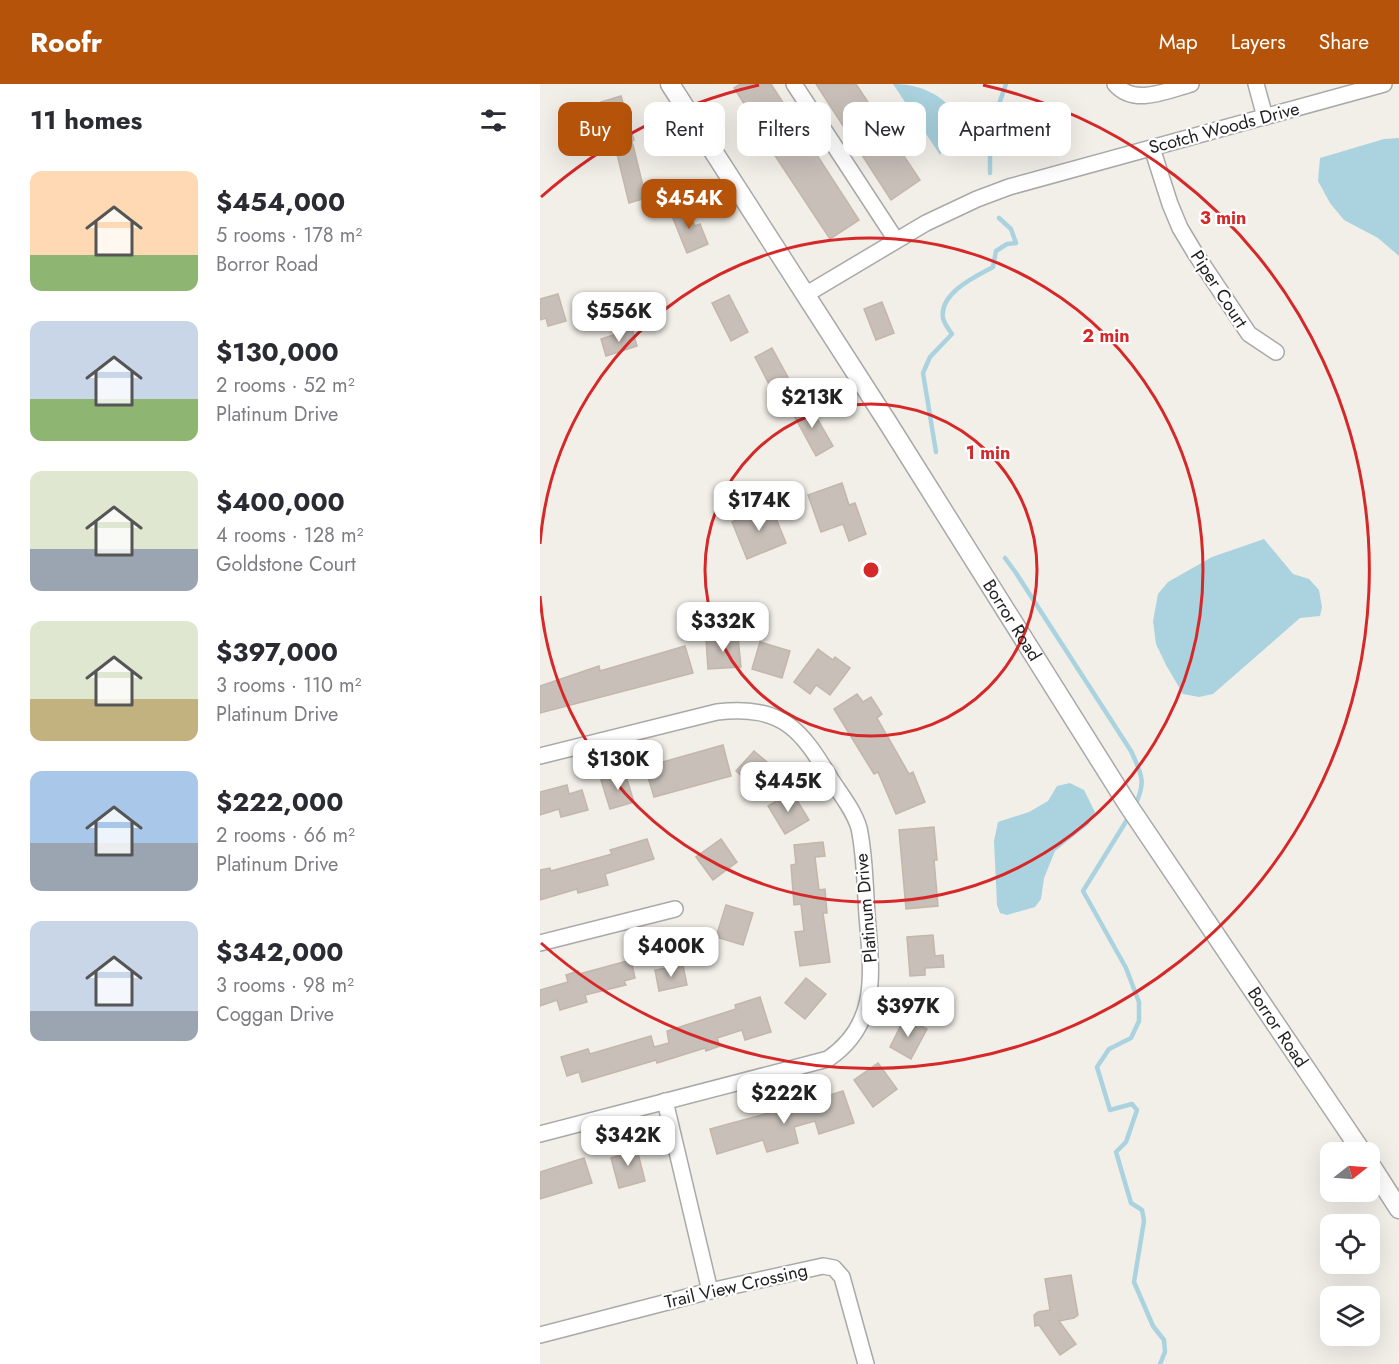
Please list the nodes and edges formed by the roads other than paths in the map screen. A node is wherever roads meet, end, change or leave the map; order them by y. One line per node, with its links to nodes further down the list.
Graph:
1 (670, 84): 10 (street, Borror Road)
2 (794, 84): 9 (street)
3 (1114, 84): 4 (street)
4 (1191, 84)
5 (1256, 84): 7 (street)
6 (1384, 84): 7 (street, Scotch Woods Drive)
7 (1265, 117): 8 (street, Scotch Woods Drive)
8 (1152, 148): 9 (street, Scotch Woods Drive); 11 (street, Piper Court)
9 (896, 240): 10 (street, Scotch Woods Drive)
10 (805, 295): 17 (street, Borror Road)
11 (1276, 351)
12 (540, 756): 15 (street, Platinum Drive)
13 (675, 909): 14 (street)
14 (540, 943)
15 (664, 1101): 16 (street, Platinum Drive); 20 (street)
16 (540, 1134)
17 (1355, 1142)
18 (1380, 1180): 19 (street)
19 (1399, 1209)
20 (710, 1291): 21 (street, Trail View Crossing); 22 (street, Trail View Crossing)
21 (540, 1335)
22 (866, 1364)

